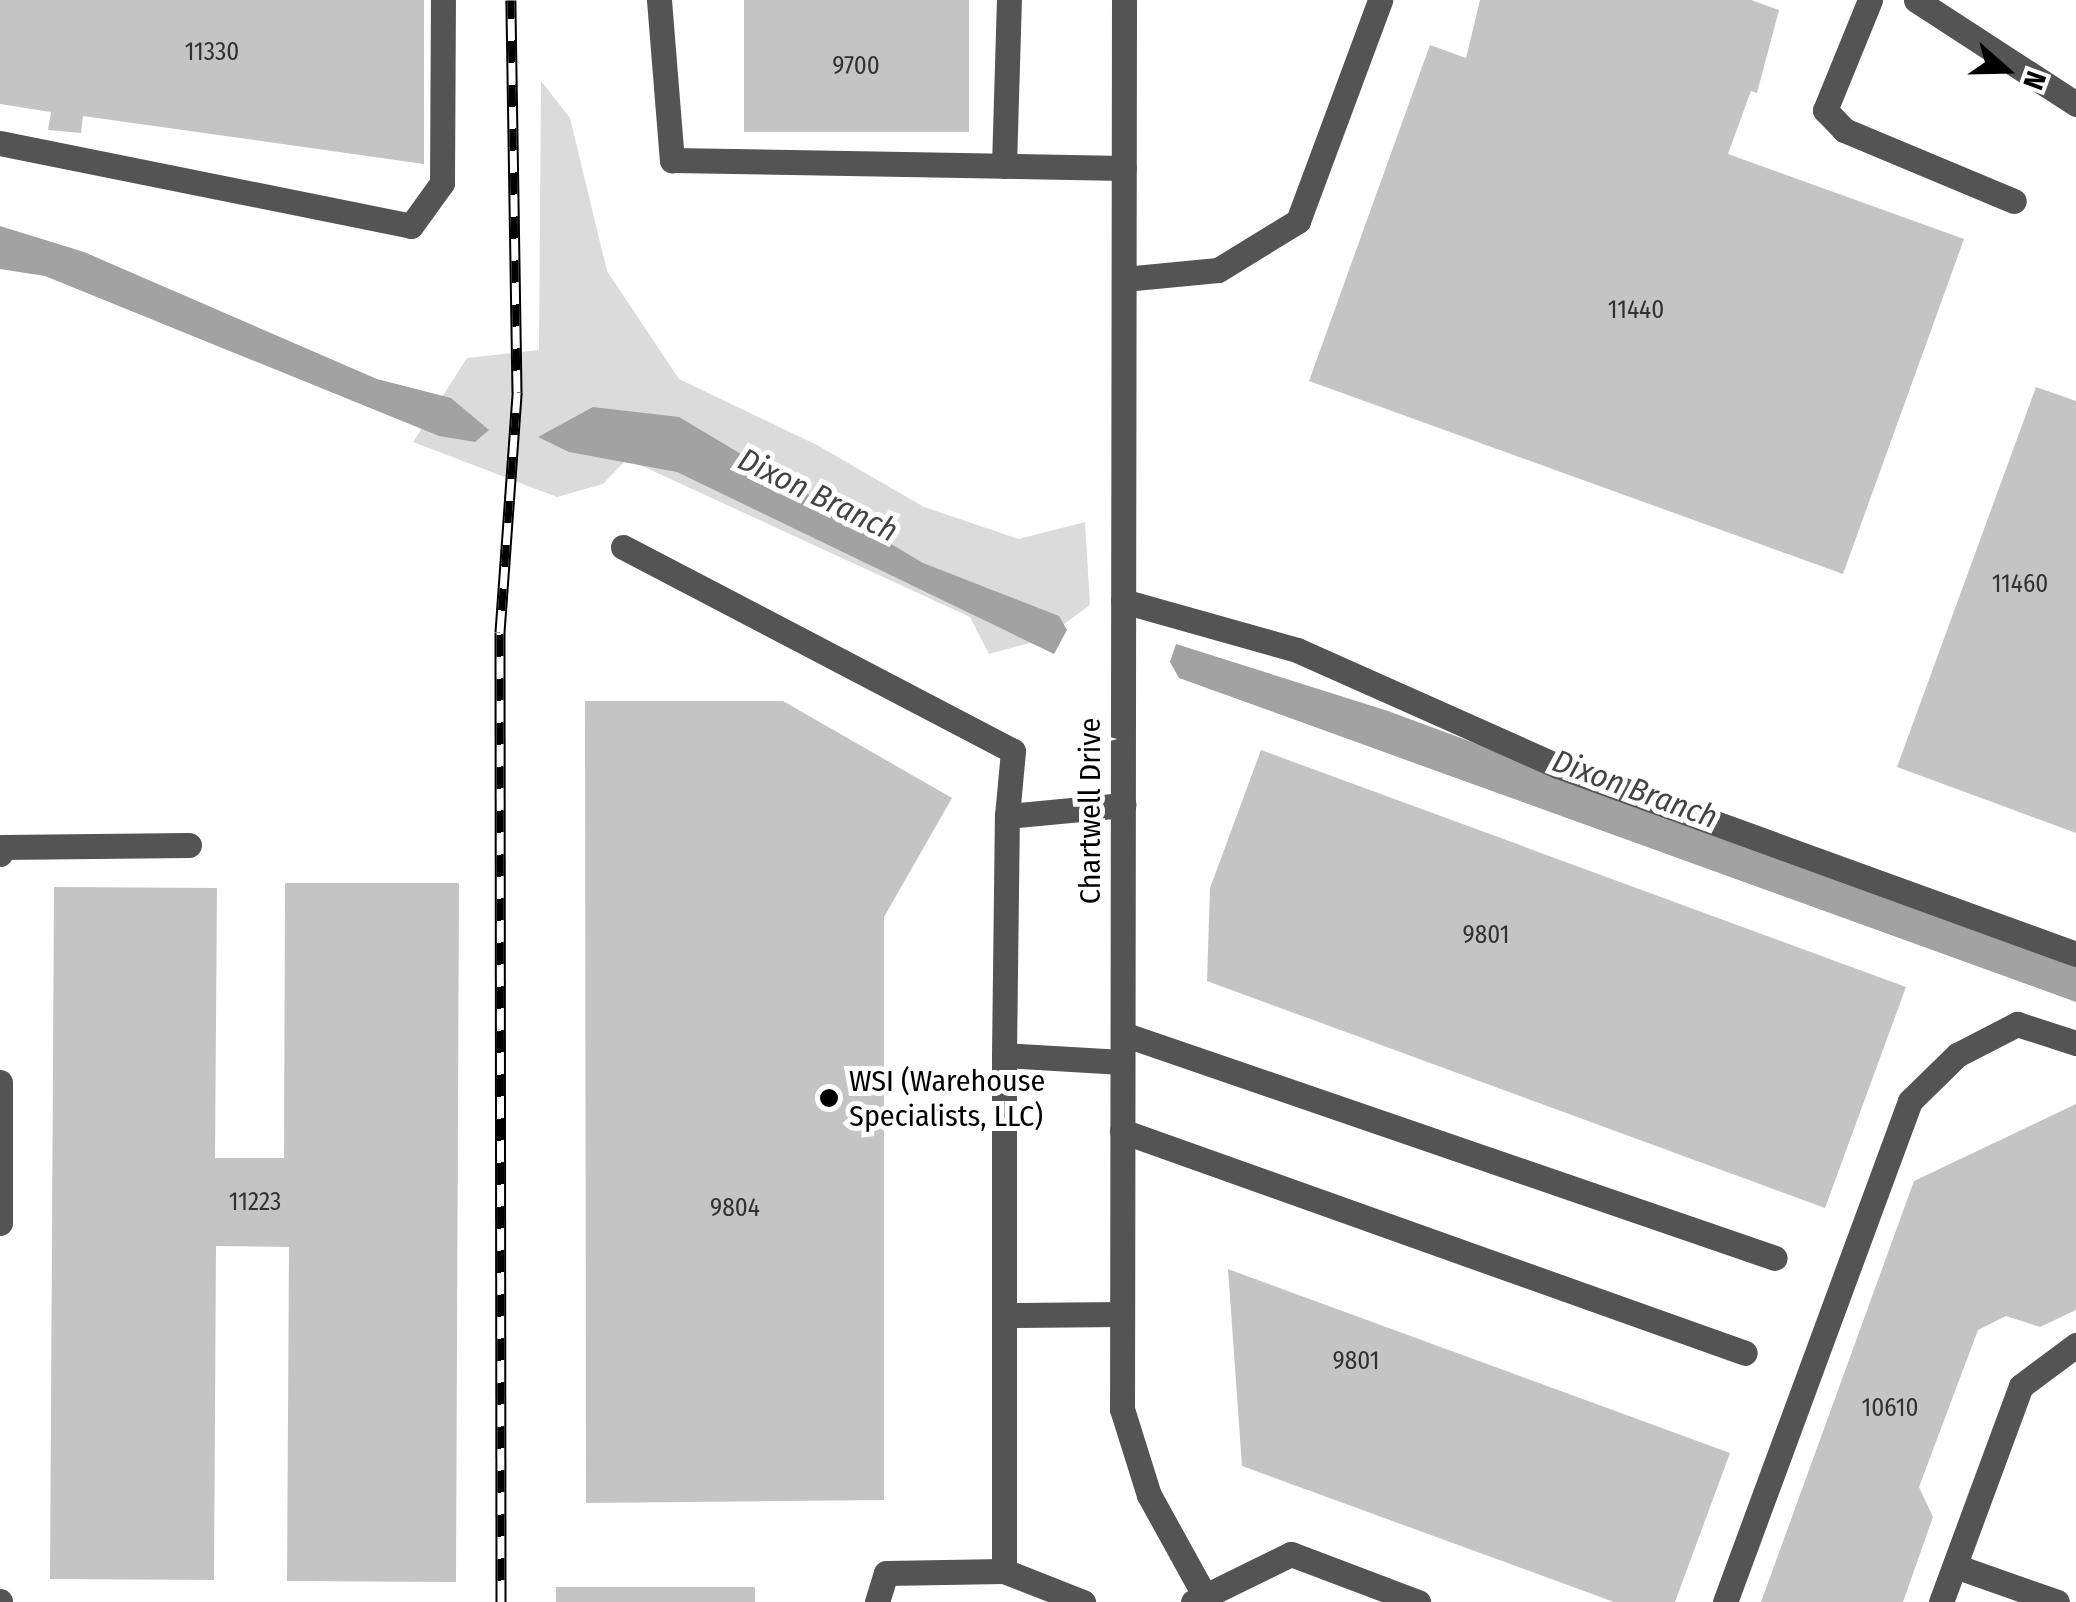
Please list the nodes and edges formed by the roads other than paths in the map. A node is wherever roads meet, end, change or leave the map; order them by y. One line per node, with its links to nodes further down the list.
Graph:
1 (442, 0): 9 (street)
2 (659, 0): 10 (street)
3 (1009, 0): 10 (street)
4 (1124, 0): 11 (street, Chartwell Drive)
5 (1380, 0): 13 (street)
6 (1870, 0): 12 (street)
7 (1933, 4): 8 (street)
8 (2076, 104)
9 (0, 143)
10 (1004, 166): 11 (street)
11 (1124, 168): 13 (street, Chartwell Drive)
12 (2014, 201)
13 (1124, 279): 15 (street, Chartwell Drive)
14 (623, 547): 17 (street)
15 (1124, 601): 16 (street, Chartwell Drive); 20 (street)
16 (1123, 805): 17 (street); 21 (street, Chartwell Drive)
17 (1008, 816): 23 (street)
18 (188, 845): 19 (street)
19 (0, 854)
20 (2076, 954)
21 (1123, 1034): 24 (street, Chartwell Drive); 28 (street)
22 (2076, 1043): 39 (street)
23 (1004, 1056): 24 (street); 30 (street)
24 (1122, 1062): 26 (street, Chartwell Drive)
25 (0, 1082): 27 (street)
26 (1122, 1131): 29 (street, Chartwell Drive); 32 (street)
27 (0, 1223)
28 (1775, 1258)
29 (1122, 1314): 30 (street); 35 (street, Chartwell Drive)
30 (1004, 1315): 34 (street)
31 (2076, 1344): 33 (street)
32 (1744, 1354)
33 (1955, 1566): 40 (street); 41 (street)
34 (1004, 1572): 36 (street); 37 (street)
35 (1201, 1600): 38 (street)
36 (877, 1602)
37 (1083, 1602)
38 (1418, 1602)
39 (1725, 1602)
40 (1941, 1602)
41 (2057, 1602)

